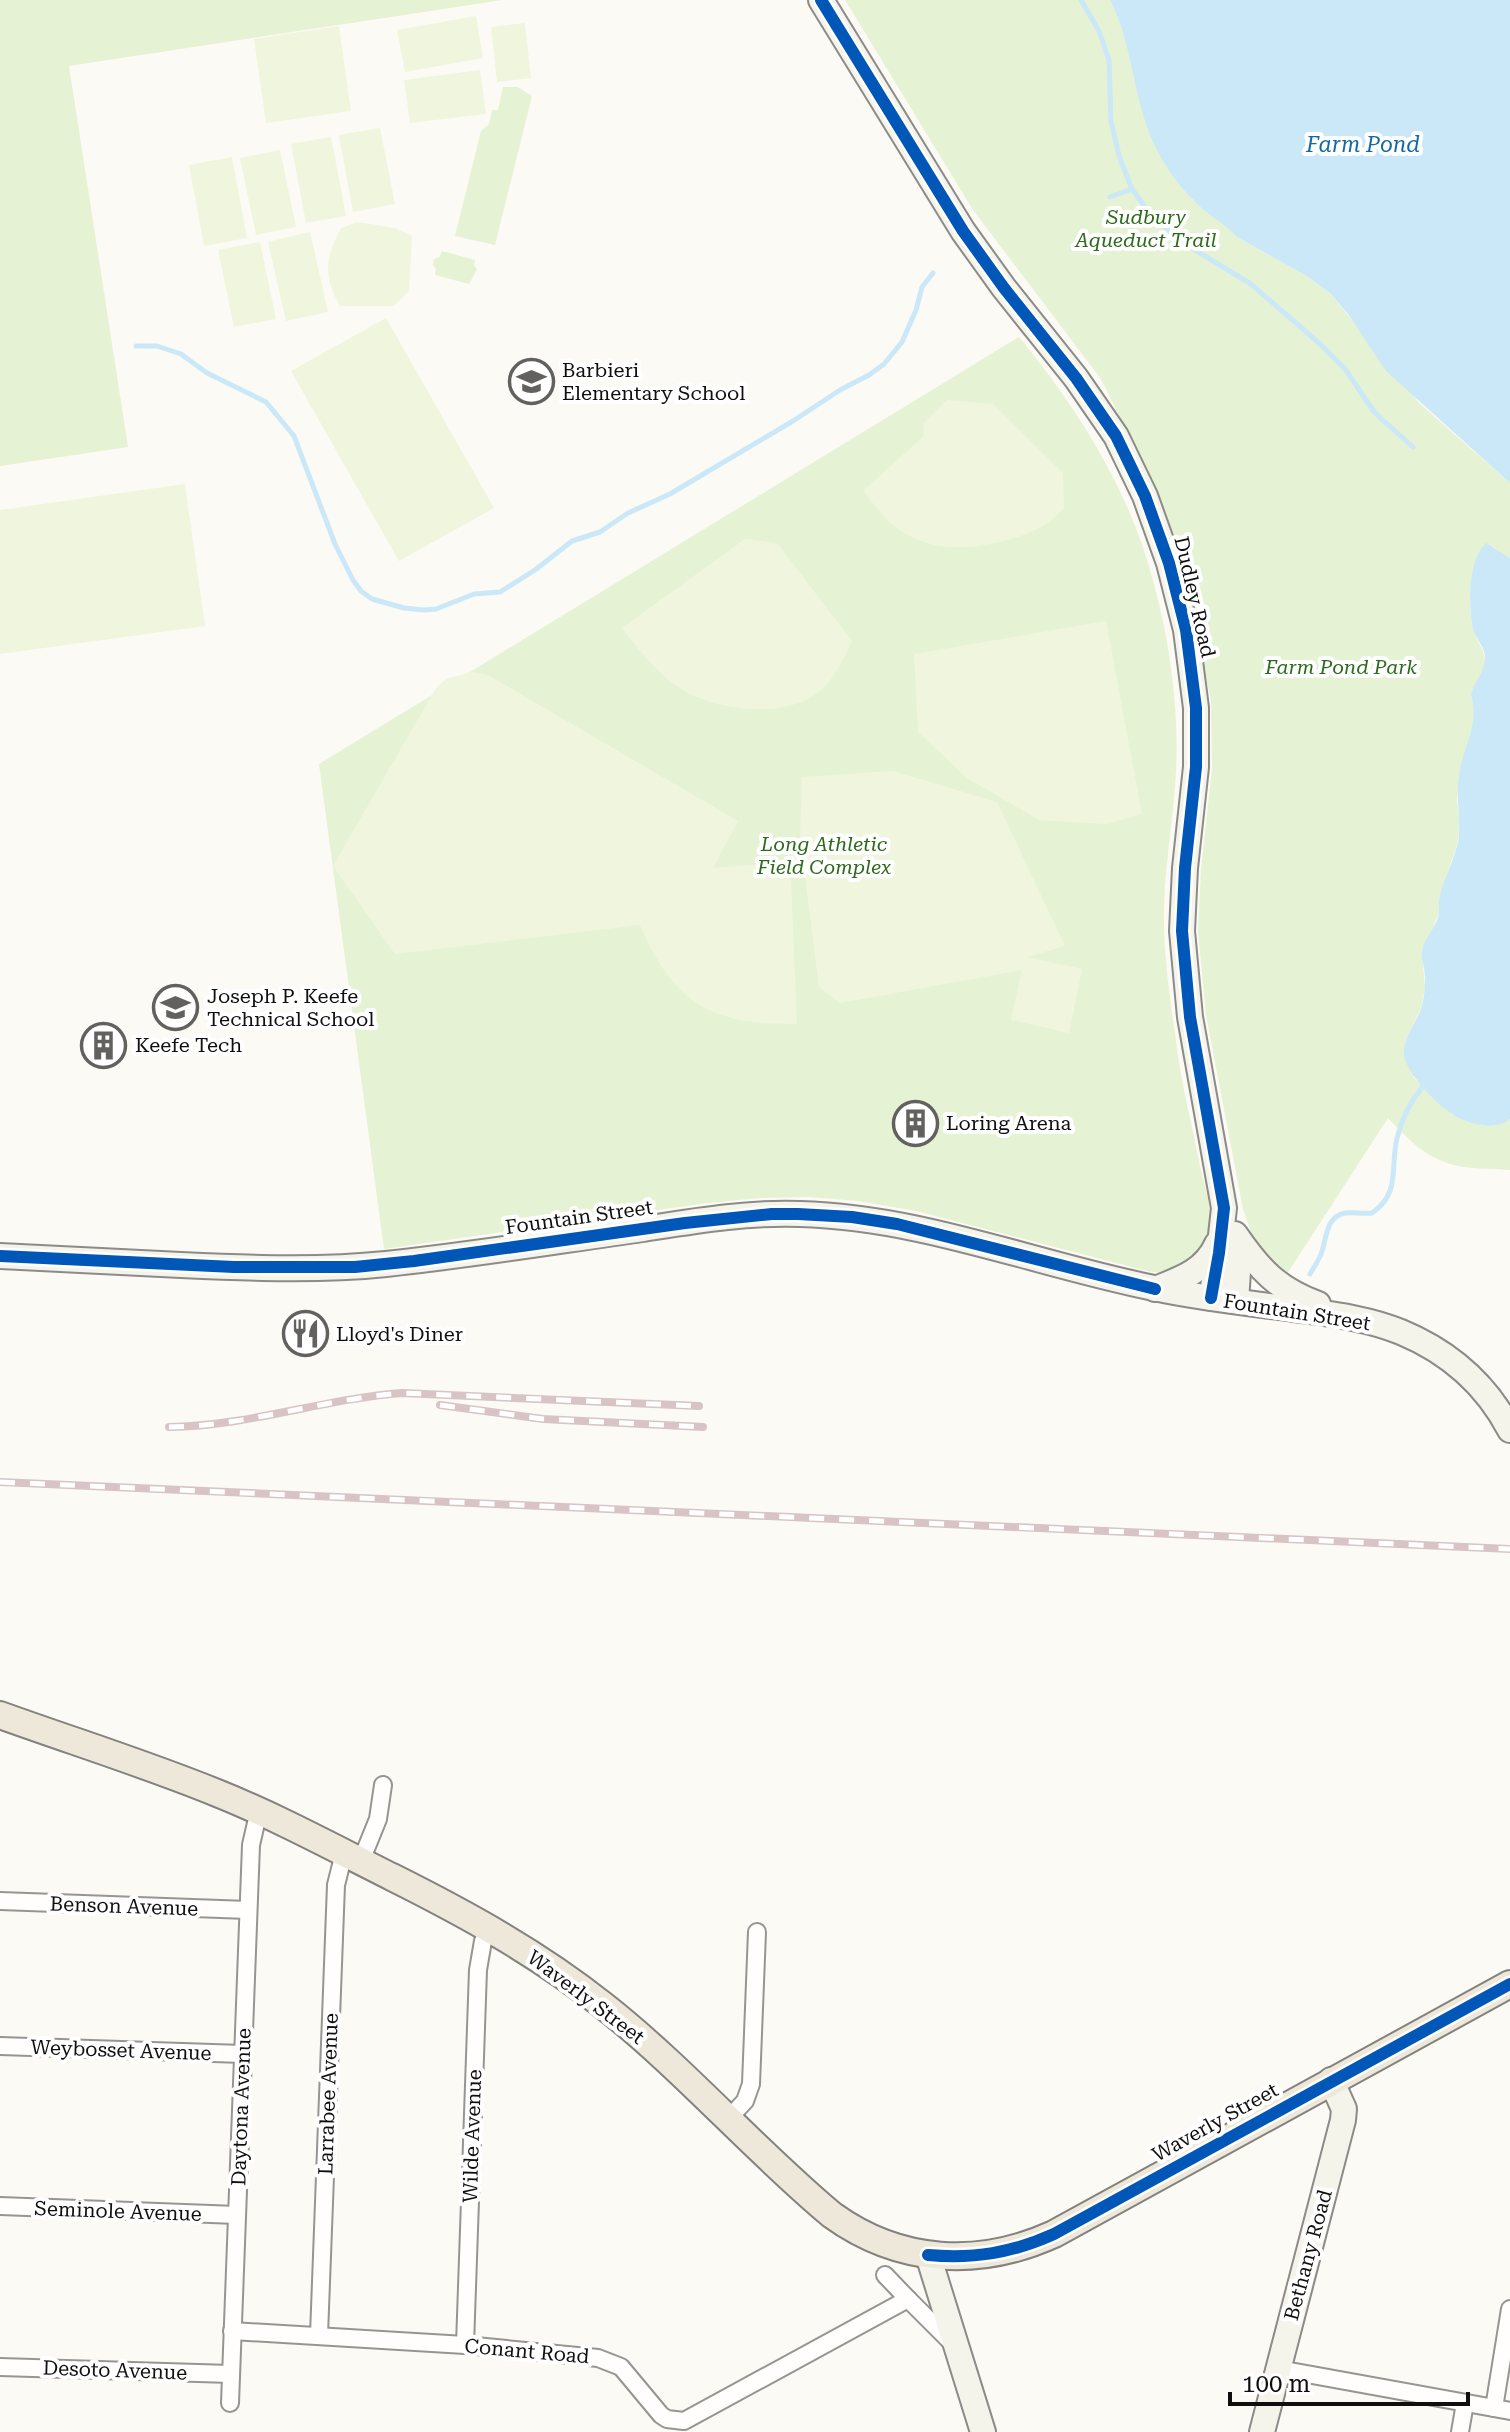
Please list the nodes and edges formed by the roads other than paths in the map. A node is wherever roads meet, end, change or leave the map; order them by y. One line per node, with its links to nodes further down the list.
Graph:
1 (821, 0): 2 (street, Dudley Road)
2 (1228, 1235): 4 (street); 5 (street, Dudley Road); 6 (street, Dudley Road); 7 (street)
3 (0, 1256): 4 (street, Fountain Street)
4 (1155, 1289): 5 (street, Fountain Street)
5 (1211, 1298): 6 (street, Fountain Street)
6 (1236, 1301): 7 (street, Fountain Street)
7 (1354, 1318): 8 (street, Fountain Street)
8 (1510, 1430)
9 (0, 1715): 11 (main road, Waverly Street)
10 (383, 1785): 12 (street, Larrabee Avenue)
11 (261, 1813): 12 (main road, Waverly Street); 14 (street, Daytona Avenue)
12 (352, 1857): 15 (main road, Waverly Street); 29 (street, Larrabee Avenue)
13 (0, 1901): 14 (street, Benson Avenue)
14 (248, 1910): 19 (street, Daytona Avenue)
15 (490, 1929): 21 (main road, Waverly Street); 30 (street, Wilde Avenue)
16 (757, 1932): 21 (street)
17 (1510, 1984): 20 (main road, Waverly Street)
18 (0, 2046): 19 (street, Weybosset Avenue)
19 (243, 2054): 23 (street, Daytona Avenue)
20 (1331, 2080): 24 (main road, Waverly Street); 33 (street, Bethany Road)
21 (728, 2119): 24 (main road, Waverly Street)
22 (0, 2206): 23 (street, Seminole Avenue)
23 (237, 2215): 28 (street, Daytona Avenue)
24 (928, 2255): 31 (street)
25 (885, 2275): 26 (street)
26 (908, 2299): 30 (street, Conant Road); 31 (street)
27 (1510, 2309): 37 (street)
28 (232, 2331): 29 (street, Conant Road); 34 (street, Daytona Avenue)
29 (319, 2335): 30 (street, Conant Road)
30 (465, 2345)
31 (957, 2348): 38 (street)
32 (0, 2367): 34 (street, Desoto Avenue)
33 (1279, 2369): 36 (street); 39 (street, Bethany Road)
34 (231, 2374): 35 (street, Daytona Avenue)
35 (230, 2403)
36 (1465, 2403): 37 (street); 40 (street)
37 (1502, 2410)
38 (983, 2432)
39 (1262, 2432)
40 (1460, 2432)

